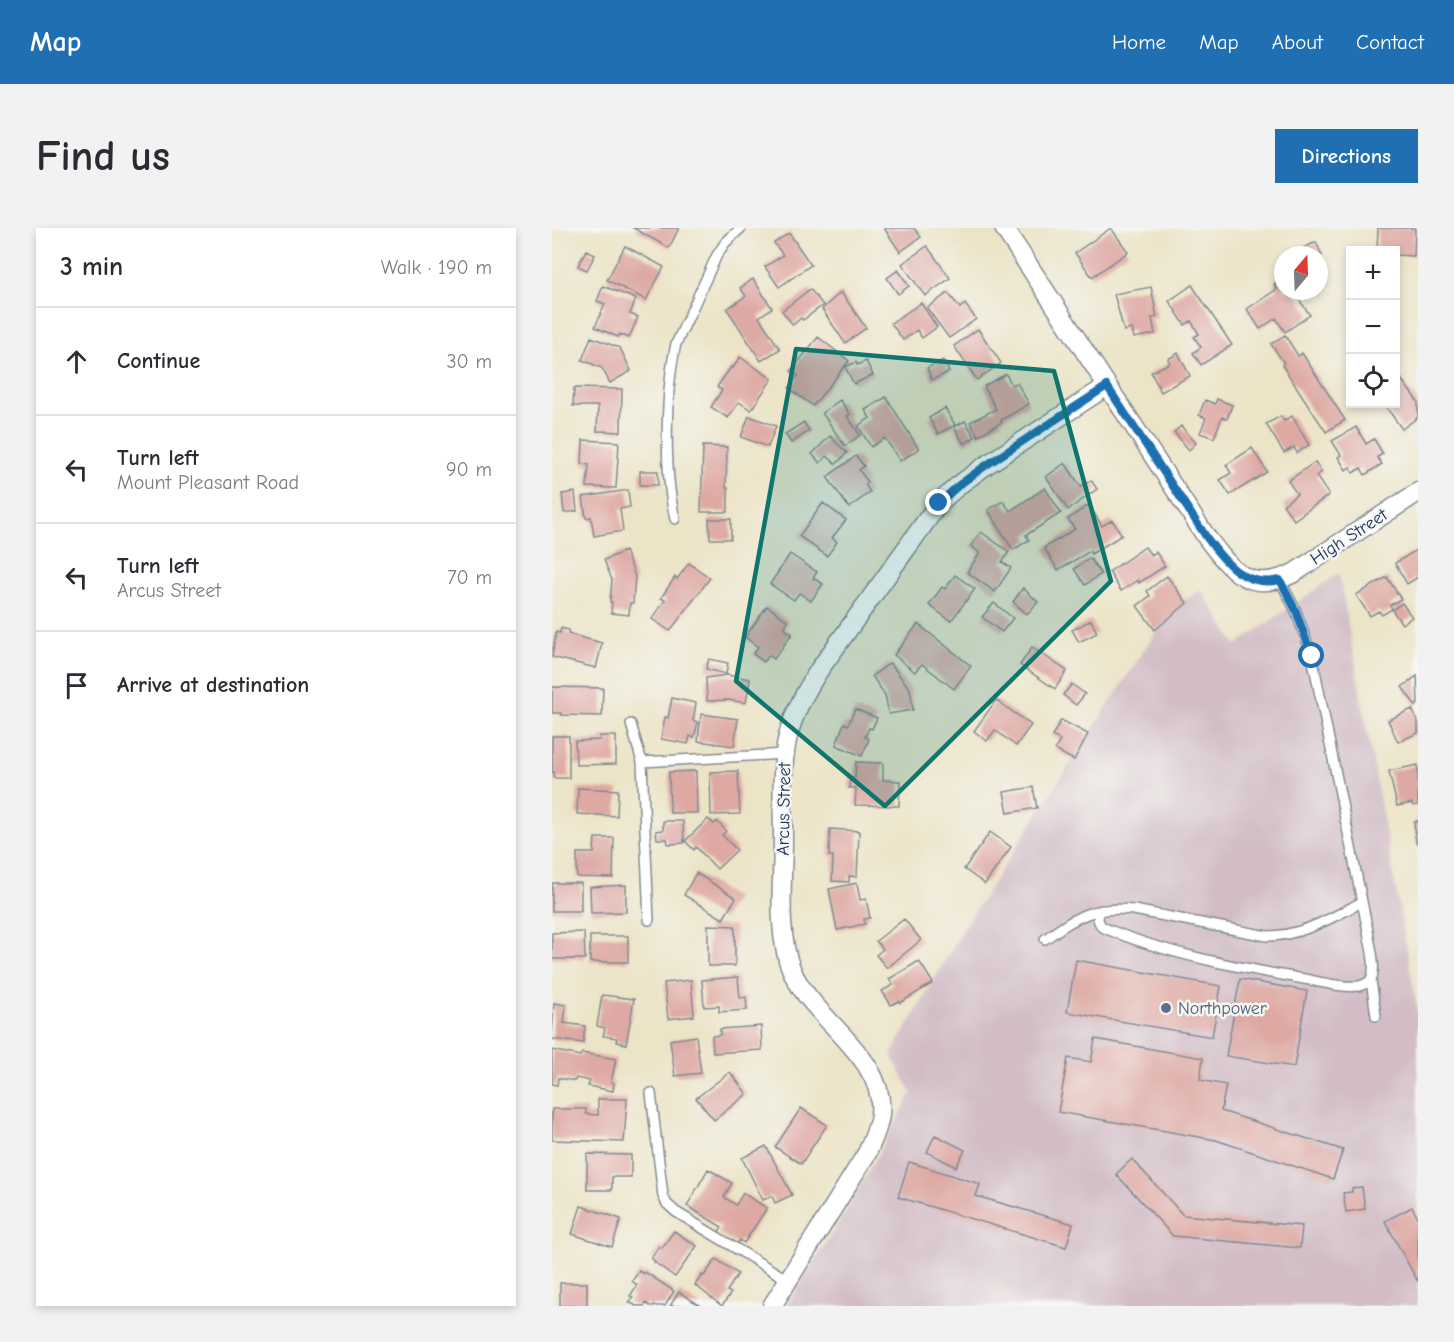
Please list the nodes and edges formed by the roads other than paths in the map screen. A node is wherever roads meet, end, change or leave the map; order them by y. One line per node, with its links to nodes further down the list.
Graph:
1 (741, 228): 5 (lane)
2 (1004, 228): 3 (street)
3 (1107, 386): 6 (street); 8 (street, Arcus Street)
4 (1418, 492): 6 (street, High Street)
5 (675, 519)
6 (1280, 580): 10 (lane)
7 (631, 724): 9 (lane)
8 (785, 754): 9 (lane); 17 (street, Arcus Street)
9 (642, 762): 12 (lane)
10 (1362, 902): 11 (lane); 14 (lane)
11 (1101, 910): 13 (lane); 14 (lane)
12 (649, 920)
13 (1045, 939)
14 (1371, 980): 15 (lane)
15 (1376, 1016)
16 (651, 1093): 17 (lane)
17 (788, 1280): 18 (street, Arcus Street)
18 (772, 1306)

